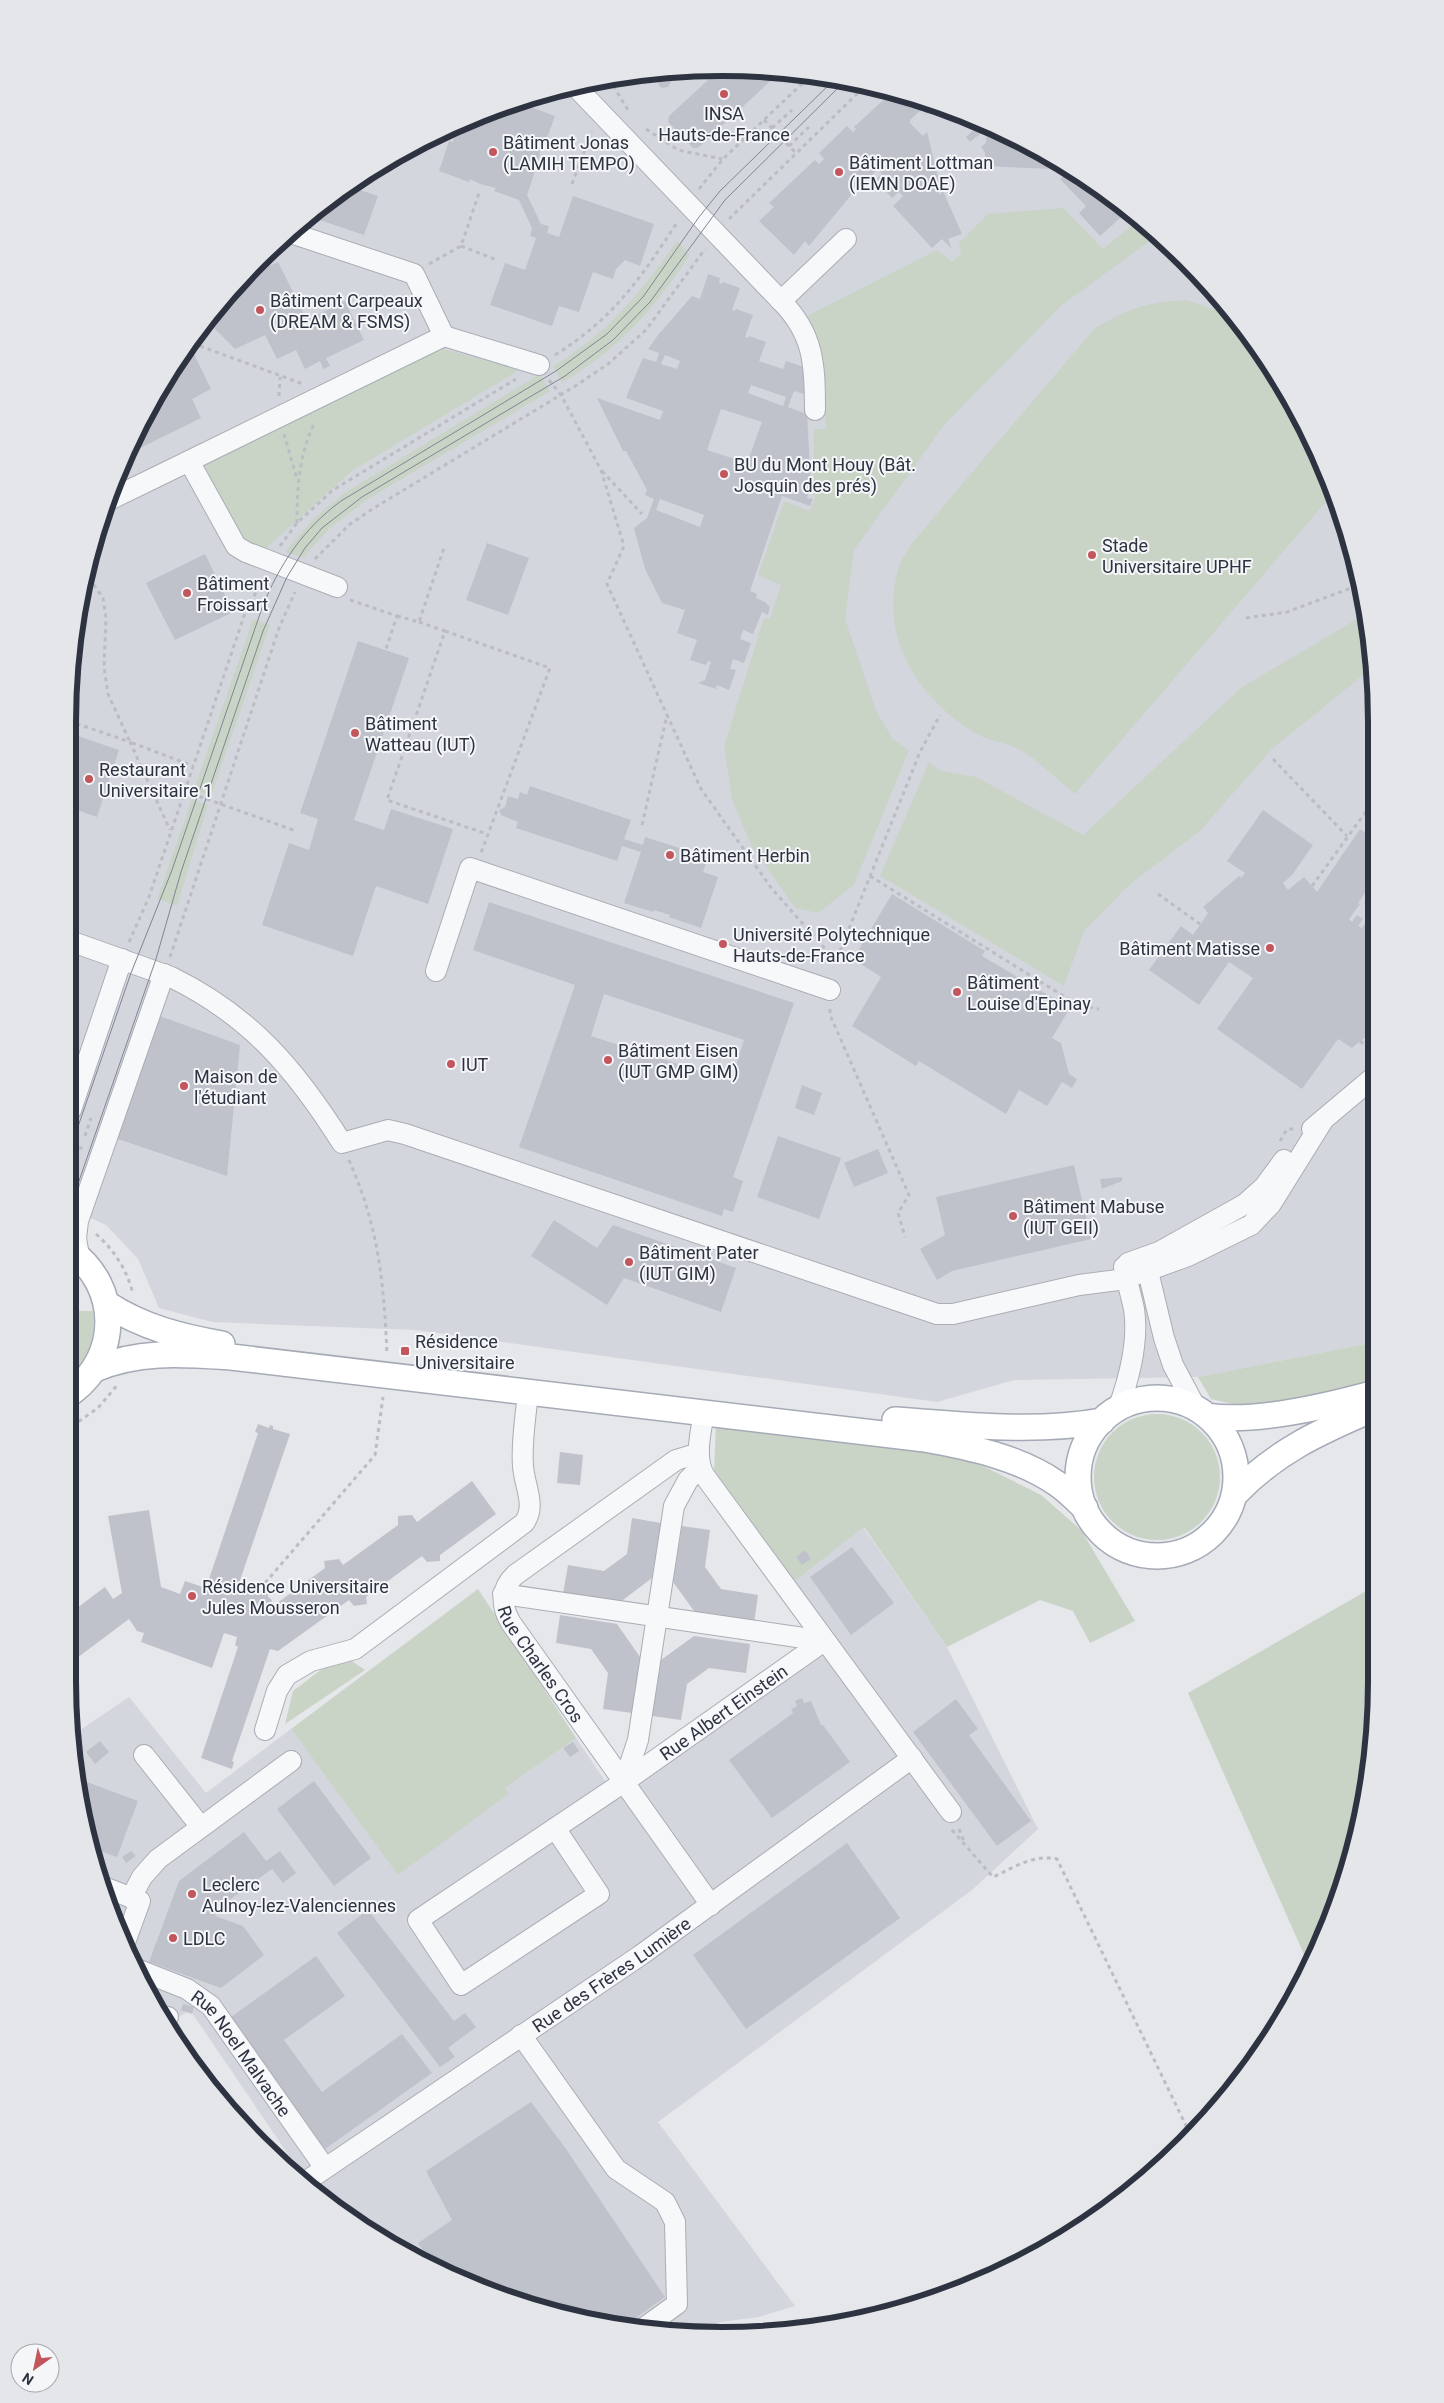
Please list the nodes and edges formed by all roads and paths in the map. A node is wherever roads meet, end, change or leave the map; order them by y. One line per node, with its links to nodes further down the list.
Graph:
1 (804, 82): 7 (path)
2 (613, 86): 6 (path)
3 (859, 91): 13 (path)
4 (581, 92): 17 (street)
5 (792, 110): 9 (path)
6 (629, 113)
7 (764, 120): 9 (path); 14 (path)
8 (642, 125): 14 (path)
9 (772, 128): 12 (path)
10 (809, 128): 12 (path)
11 (592, 130): 15 (path)
12 (790, 146): 13 (path)
13 (795, 152): 18 (path)
14 (723, 159): 17 (path)
15 (572, 184)
16 (479, 193): 21 (path)
17 (688, 206): 18 (street); 26 (path)
18 (716, 234): 24 (street); 27 (path)
19 (297, 235): 23 (street)
20 (846, 239): 24 (street)
21 (461, 246): 22 (path); 23 (path)
22 (497, 260)
23 (414, 274): 25 (street)
24 (781, 301): 28 (street)
25 (444, 336): 26 (street); 29 (street)
26 (539, 365): 36 (path)
27 (561, 395): 31 (path); 37 (path)
28 (815, 410)
29 (278, 417): 30 (street); 32 (path)
30 (189, 461): 33 (street); 36 (street)
31 (601, 470): 34 (path); 47 (path)
32 (297, 481)
33 (118, 496)
34 (642, 514)
35 (445, 545): 43 (path)
36 (271, 562): 37 (street); 51 (path)
37 (304, 574): 40 (street); 53 (path)
38 (92, 582): 49 (path)
39 (1353, 587): 42 (path)
40 (340, 592): 41 (path)
41 (397, 616): 43 (path); 45 (path)
42 (1246, 618)
43 (419, 622): 44 (path)
44 (444, 631): 58 (path); 58 (path)
45 (386, 649)
46 (940, 714): 61 (path)
47 (667, 715): 55 (path); 67 (path)
48 (76, 723): 49 (path)
49 (130, 742): 51 (path); 56 (path)
50 (1272, 759): 59 (path)
51 (193, 766): 52 (path)
52 (184, 791): 53 (path); 56 (path)
53 (221, 804): 57 (path); 69 (path)
54 (1368, 807): 59 (path)
55 (642, 825)
56 (171, 830): 66 (path)
57 (296, 832)
58 (487, 834): 60 (path)
59 (1346, 836): 62 (path)
60 (475, 870): 68 (street); 70 (street)
61 (870, 876): 67 (path); 71 (path)
62 (1312, 886)
63 (1158, 894): 64 (path)
64 (1200, 924)
65 (76, 943): 66 (street)
66 (122, 959): 69 (street); 75 (street)
67 (836, 961): 70 (path)
68 (436, 971)
69 (164, 974): 79 (street); 82 (street)
70 (830, 990): 78 (path)
71 (1099, 1009)
72 (1360, 1042): 73 (path)
73 (1368, 1048)
74 (1368, 1082): 81 (street)
75 (76, 1095)
76 (1298, 1127): 77 (path)
77 (1279, 1146)
78 (905, 1237)
79 (76, 1238)
80 (76, 1255): 83 (main road)
81 (1146, 1265): 82 (street); 90 (street)
82 (1125, 1271): 91 (street)
83 (107, 1304): 84 (main road); 91 (main road)
84 (94, 1369): 85 (main road); 86 (main road)
85 (76, 1388)
86 (528, 1391): 89 (main road); 98 (street)
87 (1368, 1395): 90 (main road)
88 (1368, 1411): 93 (main road)
89 (704, 1412): 92 (street); 94 (main road)
90 (1202, 1413): 91 (main road); 93 (main road)
91 (1110, 1415): 94 (main road)
92 (700, 1461): 95 (street, Rue Charles Cros); 96 (street); 97 (street)
93 (1234, 1494): 94 (main road)
94 (1085, 1508)
95 (503, 1594): 96 (street); 102 (street, Rue Charles Cros)
96 (657, 1617): 97 (street); 102 (street)
97 (824, 1641): 100 (street); 102 (street, Rue Albert Einstein)
98 (265, 1730)
99 (144, 1755): 104 (street)
100 (912, 1758): 103 (street); 109 (street, Rue des Frères Lumière)
101 (291, 1761): 104 (street)
102 (624, 1782): 105 (street, Rue Albert Einstein); 109 (street, Rue Charles Cros)
103 (951, 1812)
104 (201, 1827): 108 (street)
105 (556, 1828): 105 (street, Rue Albert Einstein)
106 (993, 1878): 113 (path)
107 (111, 1890): 108 (street)
108 (131, 1898): 110 (street)
109 (711, 1905): 112 (street, Rue des Frères Lumière)
110 (128, 1934)
111 (146, 1973): 114 (street, Rue Noel Malvache)
112 (522, 2035): 114 (street, Rue des Frères Lumière); 116 (street)
113 (1188, 2129)
114 (325, 2168): 115 (street, Rue des Frères Lumière)
115 (310, 2178)
116 (652, 2322)

